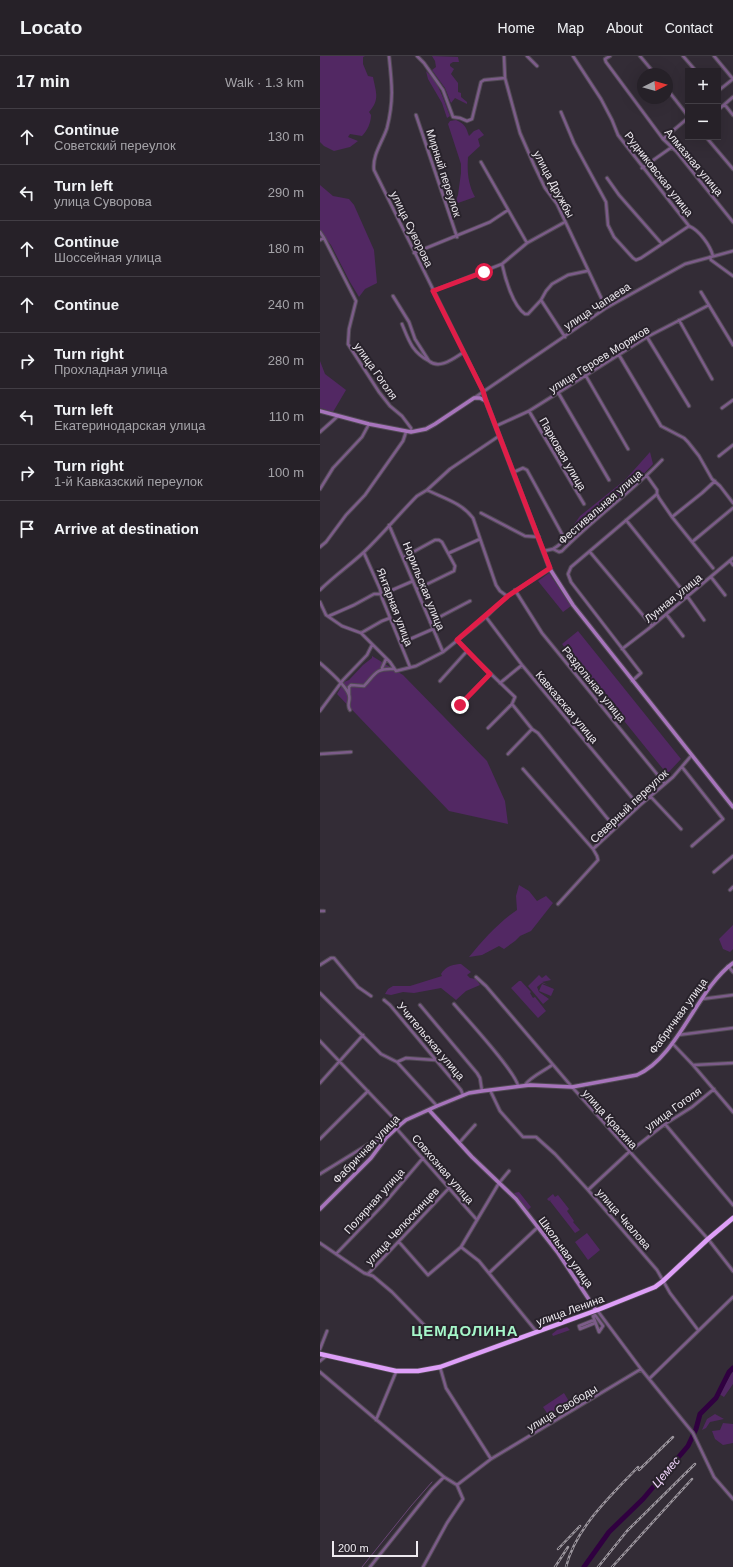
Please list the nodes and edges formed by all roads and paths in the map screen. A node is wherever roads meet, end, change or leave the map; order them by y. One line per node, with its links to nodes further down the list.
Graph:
1 (389, 56): 43 (street, улица Суворова)
2 (417, 56): 13 (street)
3 (504, 56): 13 (street, улица Дружбы)
4 (527, 56): 10 (street)
5 (572, 56): 29 (street, Рудниковская улица)
6 (610, 56): 25 (street, Алмазная улица)
7 (640, 56): 11 (street)
8 (683, 56): 12 (street)
9 (714, 56): 14 (street)
10 (537, 66)
11 (650, 68)
12 (693, 68)
13 (505, 78): 33 (street, улица Дружбы)
14 (733, 79): 15 (street)
15 (721, 89)
16 (673, 97): 21 (street)
17 (733, 97): 18 (street)
18 (724, 105): 19 (street); 23 (street)
19 (721, 108)
20 (561, 112): 41 (street)
21 (685, 113)
22 (416, 114): 37 (street, Мирный переулок)
23 (733, 115)
24 (685, 120): 25 (street)
25 (663, 139): 27 (street, Алмазная улица)
26 (709, 140): 30 (street)
27 (672, 147): 29 (street); 34 (street, Алмазная улица)
28 (481, 162): 32 (street)
29 (642, 168): 35 (street, Рудниковская улица)
30 (733, 169)
31 (607, 178): 41 (street)
32 (508, 210): 37 (street); 40 (street)
33 (565, 222): 40 (street); 47 (street, улица Дружбы)
34 (733, 222)
35 (689, 226): 41 (street); 44 (street, Рудниковская улица)
36 (320, 232): 38 (street, улица Гоголя)
37 (457, 236): 43 (street)
38 (324, 238): 39 (street); 81 (street, улица Гоголя)
39 (320, 240)
40 (528, 243): 46 (street)
41 (662, 244)
42 (733, 251): 44 (street, улица Чапаева)
43 (414, 253): 49 (street, улица Суворова)
44 (714, 256): 45 (street, улица Чапаева)
45 (710, 257): 48 (street); 54 (street, улица Чапаева)
46 (502, 264): 49 (street); 52 (street)
47 (587, 271): 52 (street); 54 (street, улица Дружбы)
48 (733, 276)
49 (433, 291): 62 (street, улица Суворова)
50 (701, 292): 53 (street)
51 (393, 296): 59 (street)
52 (541, 300): 57 (street)
53 (709, 305): 55 (street, улица Героев Моряков); 61 (street)
54 (606, 308): 57 (street, улица Чапаева)
55 (679, 320): 58 (street, улица Героев Моряков); 66 (street)
56 (402, 324): 60 (street)
57 (565, 337): 67 (street, улица Чапаева)
58 (647, 337): 63 (street, улица Героев Моряков); 72 (street)
59 (415, 339): 60 (street); 64 (street)
60 (410, 341): 64 (street)
61 (733, 345)
62 (464, 352): 64 (street); 67 (street, улица Суворова)
63 (619, 355): 65 (street, улица Героев Моряков); 90 (street)
64 (429, 361)
65 (586, 376): 68 (street, улица Героев Моряков); 84 (street)
66 (712, 379)
67 (483, 391): 69 (street, улица Чапаева); 71 (street, улица Суворова)
68 (559, 394): 75 (street, улица Героев Моряков); 89 (street)
69 (474, 398): 71 (street); 81 (street, улица Чапаева)
70 (733, 400): 73 (street)
71 (486, 401): 78 (street)
72 (689, 406)
73 (722, 408)
74 (320, 411): 76 (street, улица Чапаева)
75 (530, 411): 78 (street, улица Героев Моряков); 95 (street, Парковая улица)
76 (338, 416): 77 (street, улица Чапаева); 79 (street)
77 (369, 424): 80 (street, улица Чапаева); 91 (street)
78 (496, 426): 82 (street)
79 (320, 432)
80 (406, 432): 81 (street, улица Чапаева); 104 (street)
81 (411, 432)
82 (500, 436): 87 (street); 92 (street)
83 (733, 445): 85 (street)
84 (628, 449)
85 (719, 456)
86 (662, 460): 88 (street, Фестивальная улица)
87 (514, 472): 101 (street); 105 (street)
88 (647, 476): 93 (street); 105 (street, Фестивальная улица)
89 (609, 480)
90 (715, 481): 94 (street); 98 (street)
91 (320, 489)
92 (427, 490): 100 (street); 102 (street)
93 (657, 494): 98 (street); 99 (street)
94 (733, 503)
95 (584, 504)
96 (733, 508): 103 (street)
97 (481, 513): 101 (street)
98 (672, 517): 103 (street)
99 (626, 520): 107 (street); 124 (street)
100 (389, 525): 108 (street); 110 (street, Норильская улица)
101 (538, 537): 106 (street)
102 (480, 539): 109 (street); 123 (street)
103 (692, 542): 115 (street)
104 (320, 547)
105 (553, 549): 106 (street, Фестивальная улица)
106 (544, 551): 114 (street)
107 (590, 552): 133 (street); 140 (street)
108 (364, 553): 119 (street); 121 (street, Янтарная улица)
109 (449, 553): 110 (street); 118 (street)
110 (404, 557): 117 (street, Норильская улица)
111 (733, 558): 112 (street, Лунная улица)
112 (730, 561): 113 (street); 116 (street, Лунная улица)
113 (733, 564)
114 (550, 568): 120 (street); 151 (street)
115 (713, 568)
116 (711, 577): 122 (street); 124 (street, Лунная улица)
117 (412, 581): 118 (street, Норильская улица); 121 (street)
118 (417, 589): 132 (street, Норильская улица)
119 (320, 590)
120 (516, 590): 123 (street); 169 (street, Раздольная улица)
121 (381, 594): 128 (street); 130 (street, Янтарная улица)
122 (725, 595)
123 (508, 596): 129 (street)
124 (687, 596): 127 (street, Лунная улица); 131 (street)
125 (470, 601): 132 (street)
126 (320, 602): 128 (street)
127 (666, 614): 133 (street, Лунная улица); 136 (street)
128 (329, 616): 135 (street)
129 (486, 617): 137 (street); 145 (street, Кавказская улица)
130 (390, 618): 135 (street); 138 (street, Янтарная улица)
131 (704, 620)
132 (430, 622): 134 (street, Норильская улица)
133 (652, 626): 140 (street, Лунная улица)
134 (433, 630): 138 (street); 141 (street, Норильская улица)
135 (361, 634): 139 (street)
136 (684, 636)
137 (457, 640): 141 (street); 142 (street)
138 (401, 643): 146 (street, Янтарная улица)
139 (372, 645): 143 (street); 153 (street)
140 (622, 649): 151 (street)
141 (443, 652): 146 (street)
142 (467, 652): 149 (street); 150 (street)
143 (386, 659): 147 (street); 148 (street)
144 (320, 663): 153 (street)
145 (522, 665): 152 (street); 171 (street, Кавказская улица)
146 (410, 667): 148 (street)
147 (382, 669): 148 (street); 154 (street)
148 (393, 669)
149 (490, 674): 152 (street); 158 (street)
150 (440, 681)
151 (632, 681): 166 (street)
152 (500, 683): 157 (street)
153 (341, 684): 155 (street); 160 (street)
154 (349, 687): 155 (street); 156 (street)
155 (344, 688): 156 (street)
156 (349, 695): 159 (street)
157 (512, 704): 161 (street); 162 (street)
158 (460, 705)
159 (350, 710)
160 (320, 711)
161 (488, 728)
162 (532, 729): 165 (street); 173 (street)
163 (351, 752): 164 (street)
164 (320, 754)
165 (508, 754)
166 (691, 756): 167 (street, Северный переулок); 172 (street)
167 (682, 767): 169 (street, Северный переулок); 175 (street)
168 (523, 769): 176 (street)
169 (665, 784): 170 (street, Северный переулок)
170 (651, 797): 171 (street, Северный переулок); 174 (street)
171 (639, 806): 173 (street, Северный переулок)
172 (733, 807)
173 (616, 827): 176 (street, Северный переулок)
174 (681, 829)
175 (692, 846)
176 (593, 849): 181 (street, Северный переулок)
177 (733, 856): 178 (street)
178 (714, 872)
179 (733, 887): 180 (street)
180 (730, 890)
181 (558, 904)
182 (733, 963): 184 (street, Фабричная улица)
183 (320, 965): 189 (street)
184 (728, 966): 185 (street); 190 (street, Фабричная улица)
185 (733, 972)
186 (476, 977): 203 (street, улица Красина)
187 (320, 993): 195 (street)
188 (733, 995): 190 (street)
189 (371, 996)
190 (702, 999): 196 (street, Фабричная улица)
191 (384, 1000): 199 (street, Учительская улица)
192 (454, 1004): 208 (street)
193 (420, 1005): 214 (street)
194 (733, 1028): 196 (street)
195 (363, 1035): 200 (street); 201 (street)
196 (677, 1035): 198 (street, Фабричная улица)
197 (320, 1041): 200 (street)
198 (672, 1043): 204 (street); 210 (street, Фабричная улица)
199 (435, 1060): 201 (street); 215 (street, Учительская улица)
200 (339, 1061): 206 (street); 213 (street)
201 (397, 1062): 216 (street)
202 (733, 1063): 204 (street)
203 (552, 1065): 209 (street); 210 (street, улица Красина)
204 (693, 1065): 211 (street)
205 (320, 1077): 206 (street)
206 (323, 1080): 207 (street)
207 (320, 1084)
208 (518, 1086): 209 (street, Фабричная улица); 212 (street, Фабричная улица)
209 (525, 1086): 210 (street, Фабричная улица)
210 (572, 1087): 226 (street, улица Красина)
211 (714, 1089): 218 (street); 219 (street, улица Гоголя)
212 (490, 1090): 214 (street, Фабричная улица); 232 (street, улица Чкалова)
213 (368, 1091): 220 (street); 223 (street)
214 (482, 1091): 215 (street, Фабричная улица)
215 (463, 1095): 216 (street, Фабричная улица)
216 (437, 1106): 217 (street, Фабричная улица)
217 (429, 1110): 220 (street, Фабричная улица); 225 (street, Школьная улица)
218 (733, 1112)
219 (665, 1124): 226 (street, улица Гоголя); 233 (street)
220 (400, 1125): 222 (street, Фабричная улица)
221 (475, 1125): 225 (street)
222 (396, 1128): 224 (street, Фабричная улица); 227 (street, Совхозная улица)
223 (320, 1139)
224 (384, 1139): 229 (street); 234 (street, Фабричная улица)
225 (459, 1143): 230 (street, Школьная улица)
226 (630, 1152): 232 (street, улица Гоголя); 238 (street, улица Красина)
227 (423, 1158): 231 (street, Совхозная улица); 242 (street, Полярная улица)
228 (509, 1171): 230 (street)
229 (320, 1174)
230 (498, 1184): 236 (street); 237 (street, Школьная улица)
231 (449, 1188): 236 (street, Совхозная улица); 239 (street, улица Челюскинцев)
232 (588, 1190): 246 (street, улица Чкалова)
233 (733, 1206)
234 (320, 1209)
235 (733, 1218): 238 (highway, улица Ленина)
236 (477, 1220): 241 (street)
237 (538, 1227): 244 (street); 248 (street, Школьная улица)
238 (708, 1239): 243 (street, улица Красина); 246 (highway, улица Ленина)
239 (399, 1242): 241 (street); 245 (street, улица Челюскинцев)
240 (320, 1243): 242 (street)
241 (461, 1247): 244 (street)
242 (336, 1254): 245 (street)
243 (733, 1271)
244 (489, 1273): 253 (street)
245 (368, 1274): 250 (street)
246 (664, 1281): 248 (highway, улица Ленина); 251 (street, улица Чкалова)
247 (733, 1297): 251 (street)
248 (596, 1310): 253 (highway, улица Ленина); 261 (street, Школьная улица)
249 (594, 1320): 249 (street)
250 (428, 1329)
251 (698, 1330): 264 (street)
252 (327, 1331): 255 (street)
253 (536, 1331): 260 (highway, улица Ленина)
254 (599, 1332): 254 (street)
255 (320, 1349)
256 (320, 1354): 257 (highway, улица Ленина)
257 (328, 1356): 258 (street); 262 (highway, улица Ленина)
258 (320, 1361)
259 (320, 1367): 263 (street)
260 (440, 1367): 262 (highway, улица Ленина); 266 (street)
261 (641, 1369): 264 (street, Школьная улица); 266 (street, улица Свободы)
262 (396, 1371): 265 (street)
263 (321, 1374): 265 (street)
264 (649, 1379): 269 (street, Школьная улица)
265 (376, 1420): 267 (street)
266 (491, 1459): 268 (street, улица Свободы)
267 (444, 1477): 268 (street); 270 (street)
268 (457, 1485): 271 (street)
269 (733, 1499)
270 (370, 1567)
271 (423, 1567)

